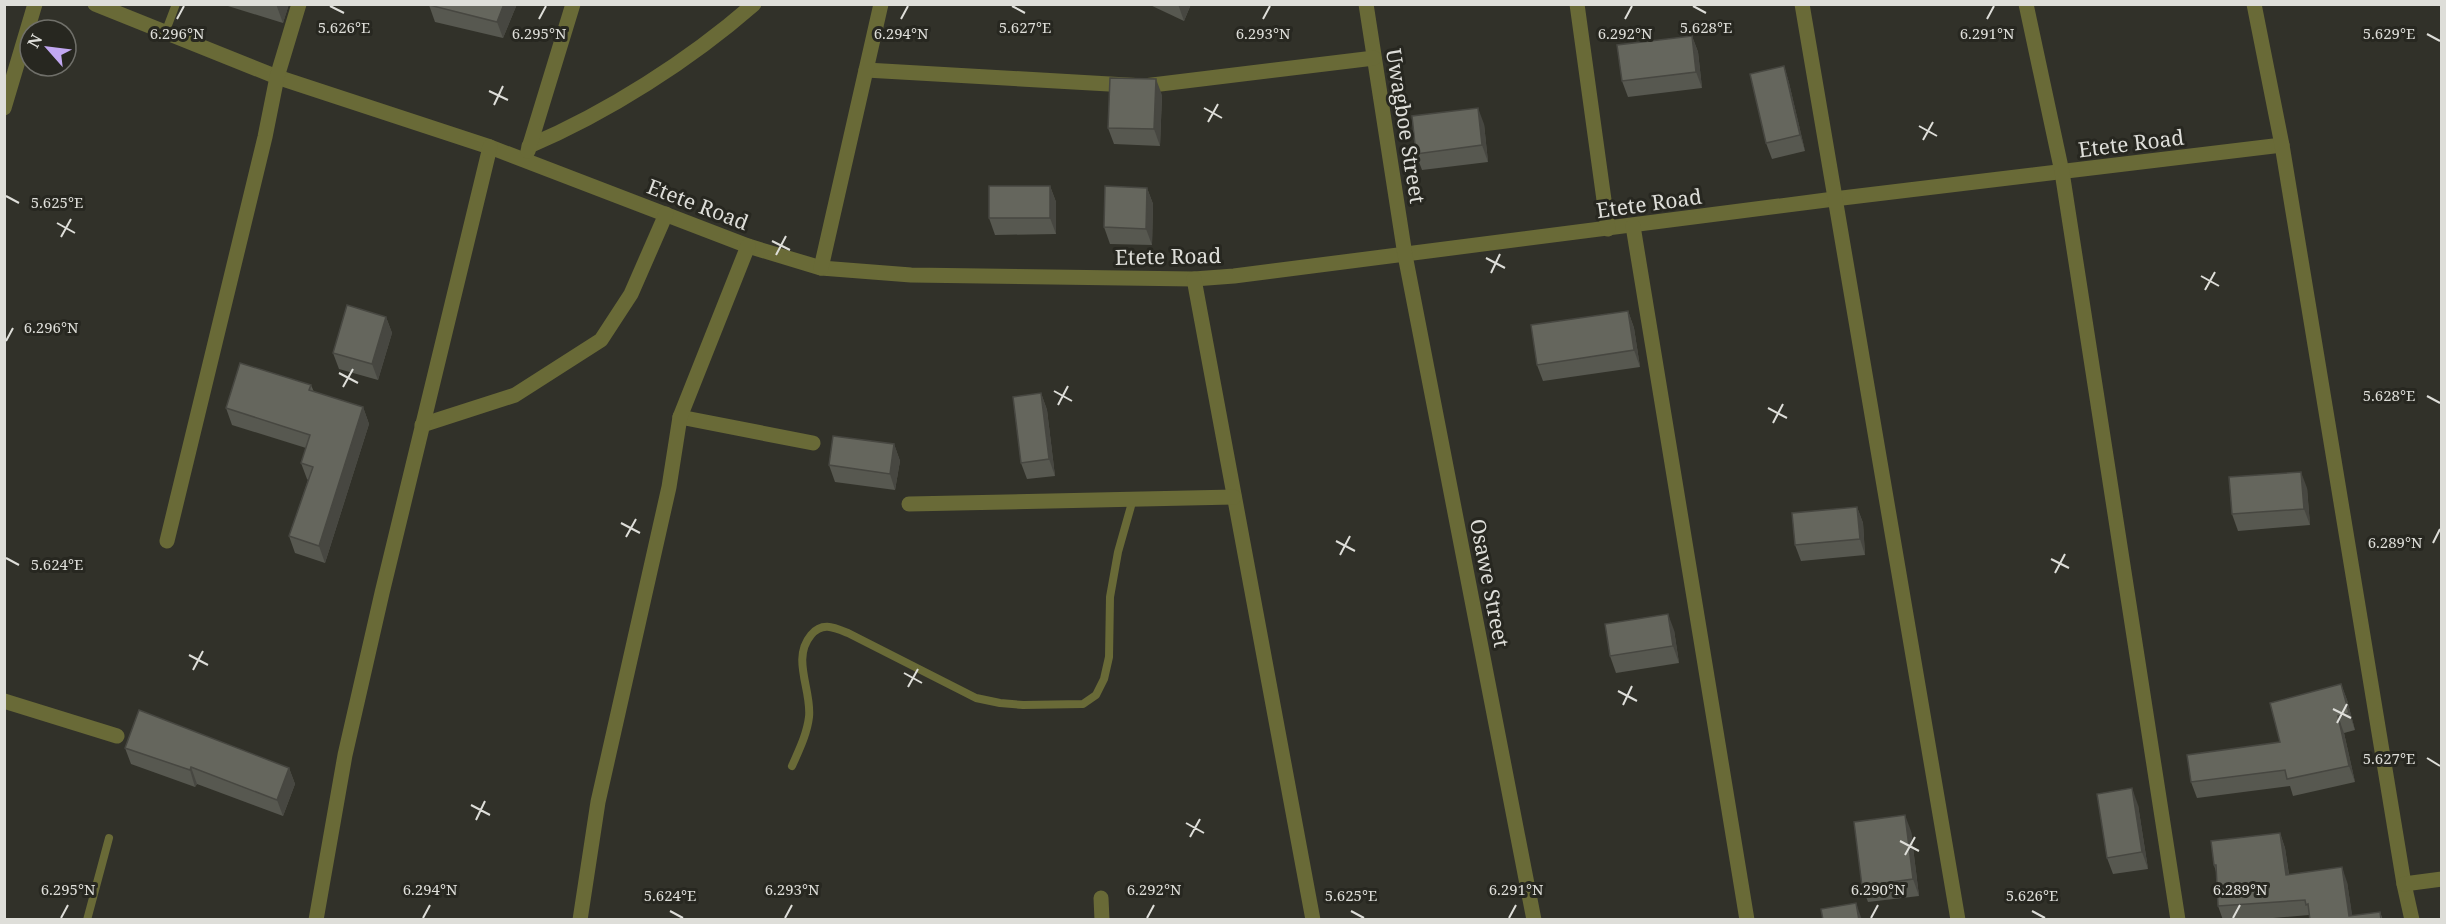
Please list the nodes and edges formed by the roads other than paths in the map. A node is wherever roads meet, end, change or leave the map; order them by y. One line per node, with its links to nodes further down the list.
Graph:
1 (34, 4): 17 (street)
2 (94, 4): 13 (street, Etete Road)
3 (176, 4): 13 (lane)
4 (299, 4): 16 (street)
5 (573, 4): 20 (street)
6 (754, 4): 20 (street)
7 (881, 4): 15 (street)
8 (1366, 4): 14 (street, Uwagboe Street)
9 (1577, 4): 25 (street)
10 (1802, 4): 22 (street)
11 (2026, 4): 21 (street)
12 (2254, 4): 18 (street)
13 (165, 33): 16 (street, Etete Road)
14 (1374, 58): 15 (street); 27 (street, Uwagboe Street)
15 (866, 70): 28 (street)
16 (277, 77): 19 (street, Etete Road); 36 (street)
17 (4, 108)
18 (2282, 145): 21 (street, Etete Road); 42 (street)
19 (490, 147): 20 (street, Etete Road); 31 (street)
20 (528, 153): 23 (street, Etete Road)
21 (2062, 172): 22 (street, Etete Road); 52 (street)
22 (1834, 199): 24 (street, Etete Road); 51 (street)
23 (666, 214): 26 (street, Etete Road); 31 (street)
24 (1633, 226): 25 (street, Etete Road); 50 (street)
25 (1608, 229): 27 (street, Etete Road)
26 (748, 246): 28 (street, Etete Road); 30 (street)
27 (1405, 255): 29 (street, Etete Road); 49 (street, Osawe Street)
28 (821, 268): 29 (street, Etete Road)
29 (1194, 279): 33 (street)
30 (680, 417): 32 (street); 46 (street)
31 (422, 424): 45 (street)
32 (813, 442)
33 (1234, 497): 34 (street); 48 (street)
34 (1132, 499): 35 (street); 39 (lane)
35 (909, 504)
36 (167, 541)
37 (4, 702): 38 (street)
38 (117, 736)
39 (792, 766)
40 (109, 838): 44 (lane)
41 (2442, 879): 42 (street)
42 (2404, 884): 53 (street)
43 (1101, 898): 47 (street)
44 (87, 920)
45 (316, 920)
46 (580, 920)
47 (1102, 920)
48 (1312, 920)
49 (1534, 920)
50 (1748, 920)
51 (1959, 920)
52 (2178, 920)
53 (2412, 920)

